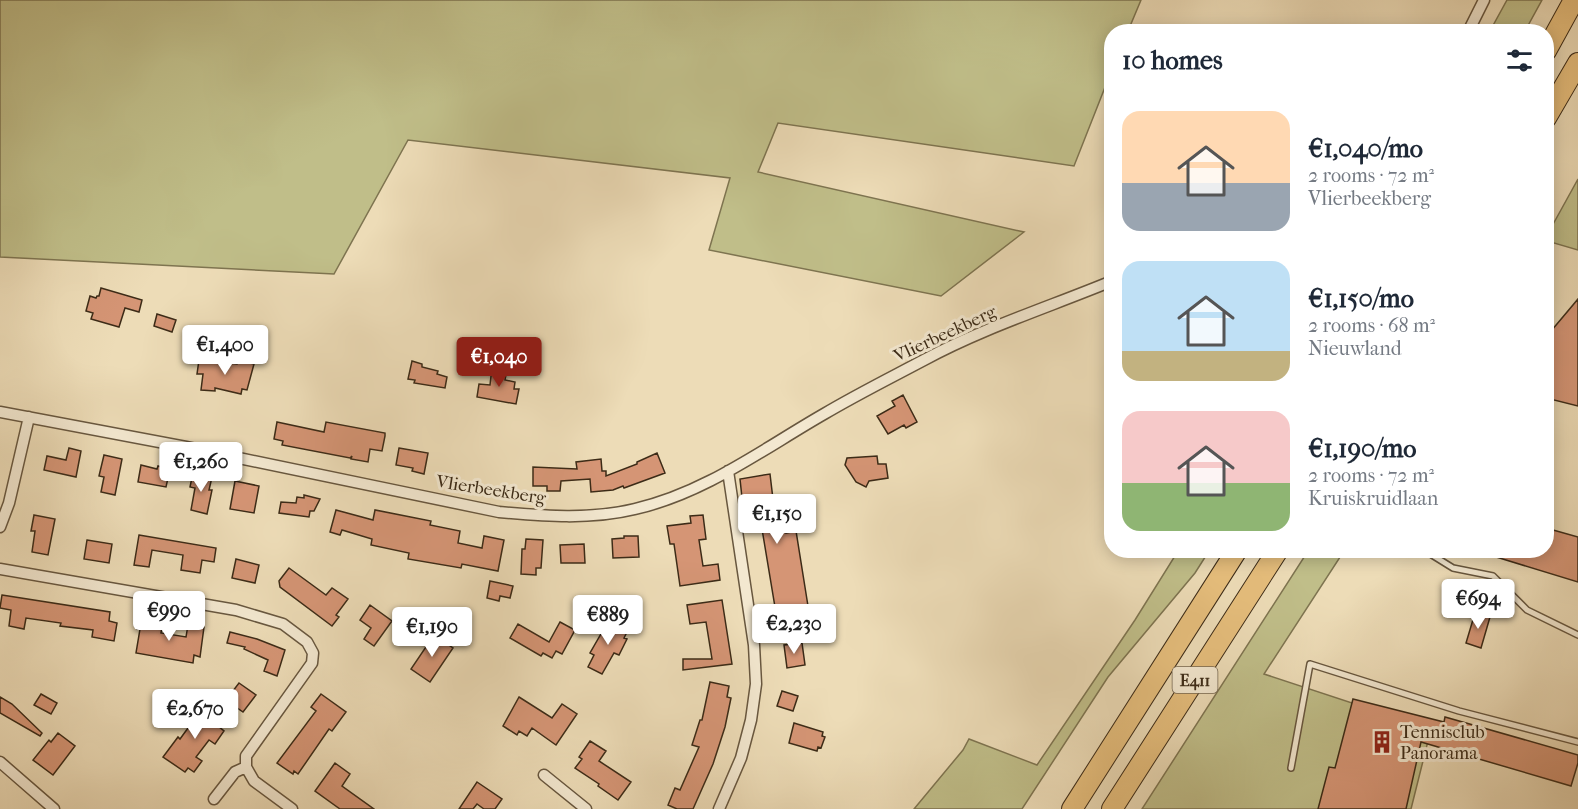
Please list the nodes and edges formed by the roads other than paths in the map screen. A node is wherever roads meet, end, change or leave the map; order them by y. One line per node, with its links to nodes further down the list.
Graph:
1 (1484, 0): 3 (street)
2 (1574, 0): 4 (highway)
3 (1472, 24)
4 (1554, 36)
5 (1578, 63): 6 (highway)
6 (1554, 104)
7 (1104, 284): 10 (street, Vlierbeekberg)
8 (0, 411): 9 (street, Vlierbeekberg)
9 (29, 417): 10 (street, Vlierbeekberg); 11 (street)
10 (729, 471): 26 (street)
11 (0, 527)
12 (1232, 558): 27 (highway, E411)
13 (1273, 558): 28 (highway, E411)
14 (1437, 558): 16 (lane)
15 (0, 569): 19 (street)
16 (1578, 635)
17 (1578, 742): 20 (lane)
18 (0, 762): 23 (street)
19 (246, 767): 22 (street); 24 (street)
20 (1291, 768)
21 (544, 775): 25 (street)
22 (214, 799)
23 (54, 809)
24 (292, 809)
25 (586, 809)
26 (719, 809)
27 (1072, 809)
28 (1112, 809)

